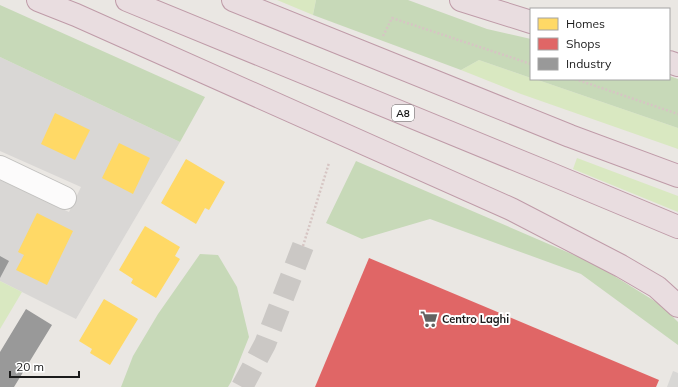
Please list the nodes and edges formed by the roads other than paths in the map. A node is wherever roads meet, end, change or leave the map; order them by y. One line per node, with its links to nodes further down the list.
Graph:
1 (38, 0): 10 (highway)
2 (127, 0): 9 (highway, A8)
3 (233, 0): 7 (highway)
4 (461, 0): 5 (highway)
5 (530, 22)
6 (0, 167): 8 (street)
7 (678, 176)
8 (65, 198)
9 (678, 227)
10 (678, 306)

